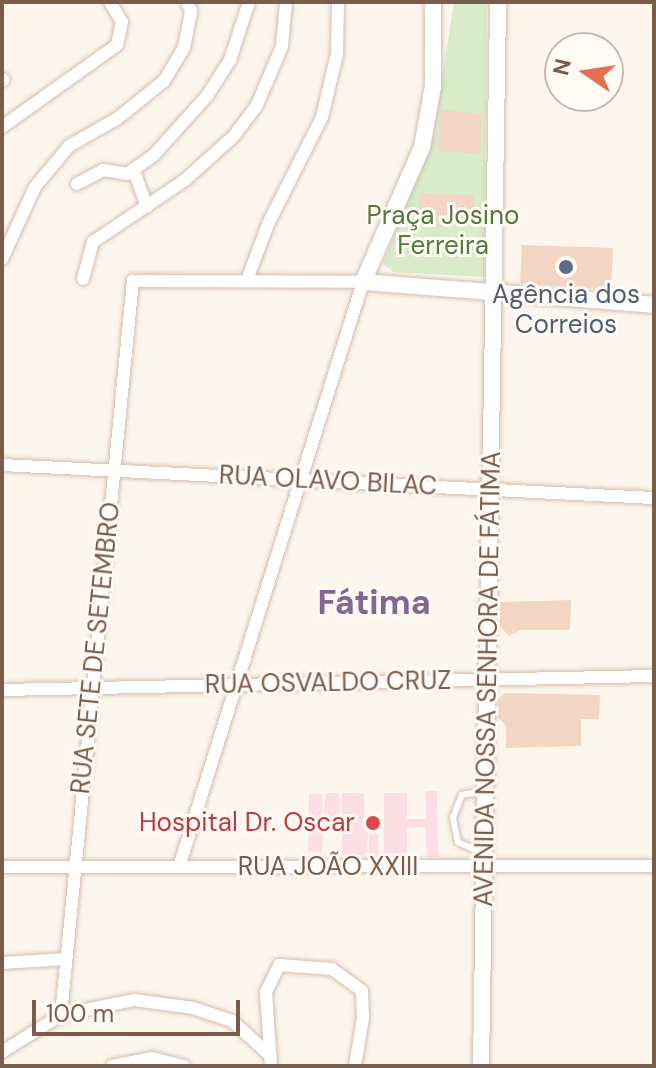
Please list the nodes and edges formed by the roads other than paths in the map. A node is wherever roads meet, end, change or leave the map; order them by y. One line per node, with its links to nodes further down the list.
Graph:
1 (110, 2): 8 (street)
2 (187, 2): 12 (street)
3 (249, 2): 9 (street)
4 (286, 2): 11 (street)
5 (338, 2): 14 (street)
6 (433, 2): 15 (street)
7 (498, 2): 16 (street)
8 (2, 127)
9 (134, 171): 10 (street); 11 (street)
10 (77, 184)
11 (147, 207): 13 (street)
12 (2, 259)
13 (83, 279)
14 (247, 280): 15 (street); 19 (street, RUA SETE DE SETEMBRO)
15 (363, 282): 16 (street); 20 (street)
16 (494, 293): 17 (street); 21 (street, AVENIDA NOSSA SENHORA DE FÁTIMA)
17 (654, 305)
18 (2, 465): 19 (street, RUA OLAVO BILAC)
19 (113, 472): 20 (street, RUA OLAVO BILAC); 26 (street, RUA SETE DE SETEMBRO)
20 (299, 478): 21 (street, RUA OLAVO BILAC); 25 (street)
21 (491, 490): 22 (street, RUA OLAVO BILAC); 24 (street, AVENIDA NOSSA SENHORA DE FÁTIMA)
22 (654, 498)
23 (654, 676): 24 (street, RUA OSVALDO CRUZ)
24 (490, 680): 25 (street, RUA OSVALDO CRUZ); 28 (street, AVENIDA NOSSA SENHORA DE FÁTIMA)
25 (235, 684): 26 (street, RUA OSVALDO CRUZ); 33 (street)
26 (92, 688): 27 (street, RUA OSVALDO CRUZ); 32 (street, RUA SETE DE SETEMBRO)
27 (2, 690)
28 (486, 791): 29 (street, AVENIDA NOSSA SENHORA DE FÁTIMA); 29 (lane)
29 (484, 859): 30 (street, RUA JOÃO XXIII); 33 (street, RUA JOÃO XXIII); 42 (street, AVENIDA NOSSA SENHORA DE FÁTIMA)
30 (654, 866)
31 (2, 867): 32 (street, RUA JOÃO XXIII)
32 (74, 867): 33 (street, RUA JOÃO XXIII); 34 (street, RUA SETE DE SETEMBRO)
33 (179, 867)
34 (65, 959): 35 (street); 36 (street, RUA SETE DE SETEMBRO)
35 (2, 963)
36 (61, 1015): 37 (street); 38 (street)
37 (2, 1052)
38 (271, 1061): 41 (street)
39 (112, 1066): 40 (street)
40 (184, 1066)
41 (355, 1066)
42 (481, 1066)

